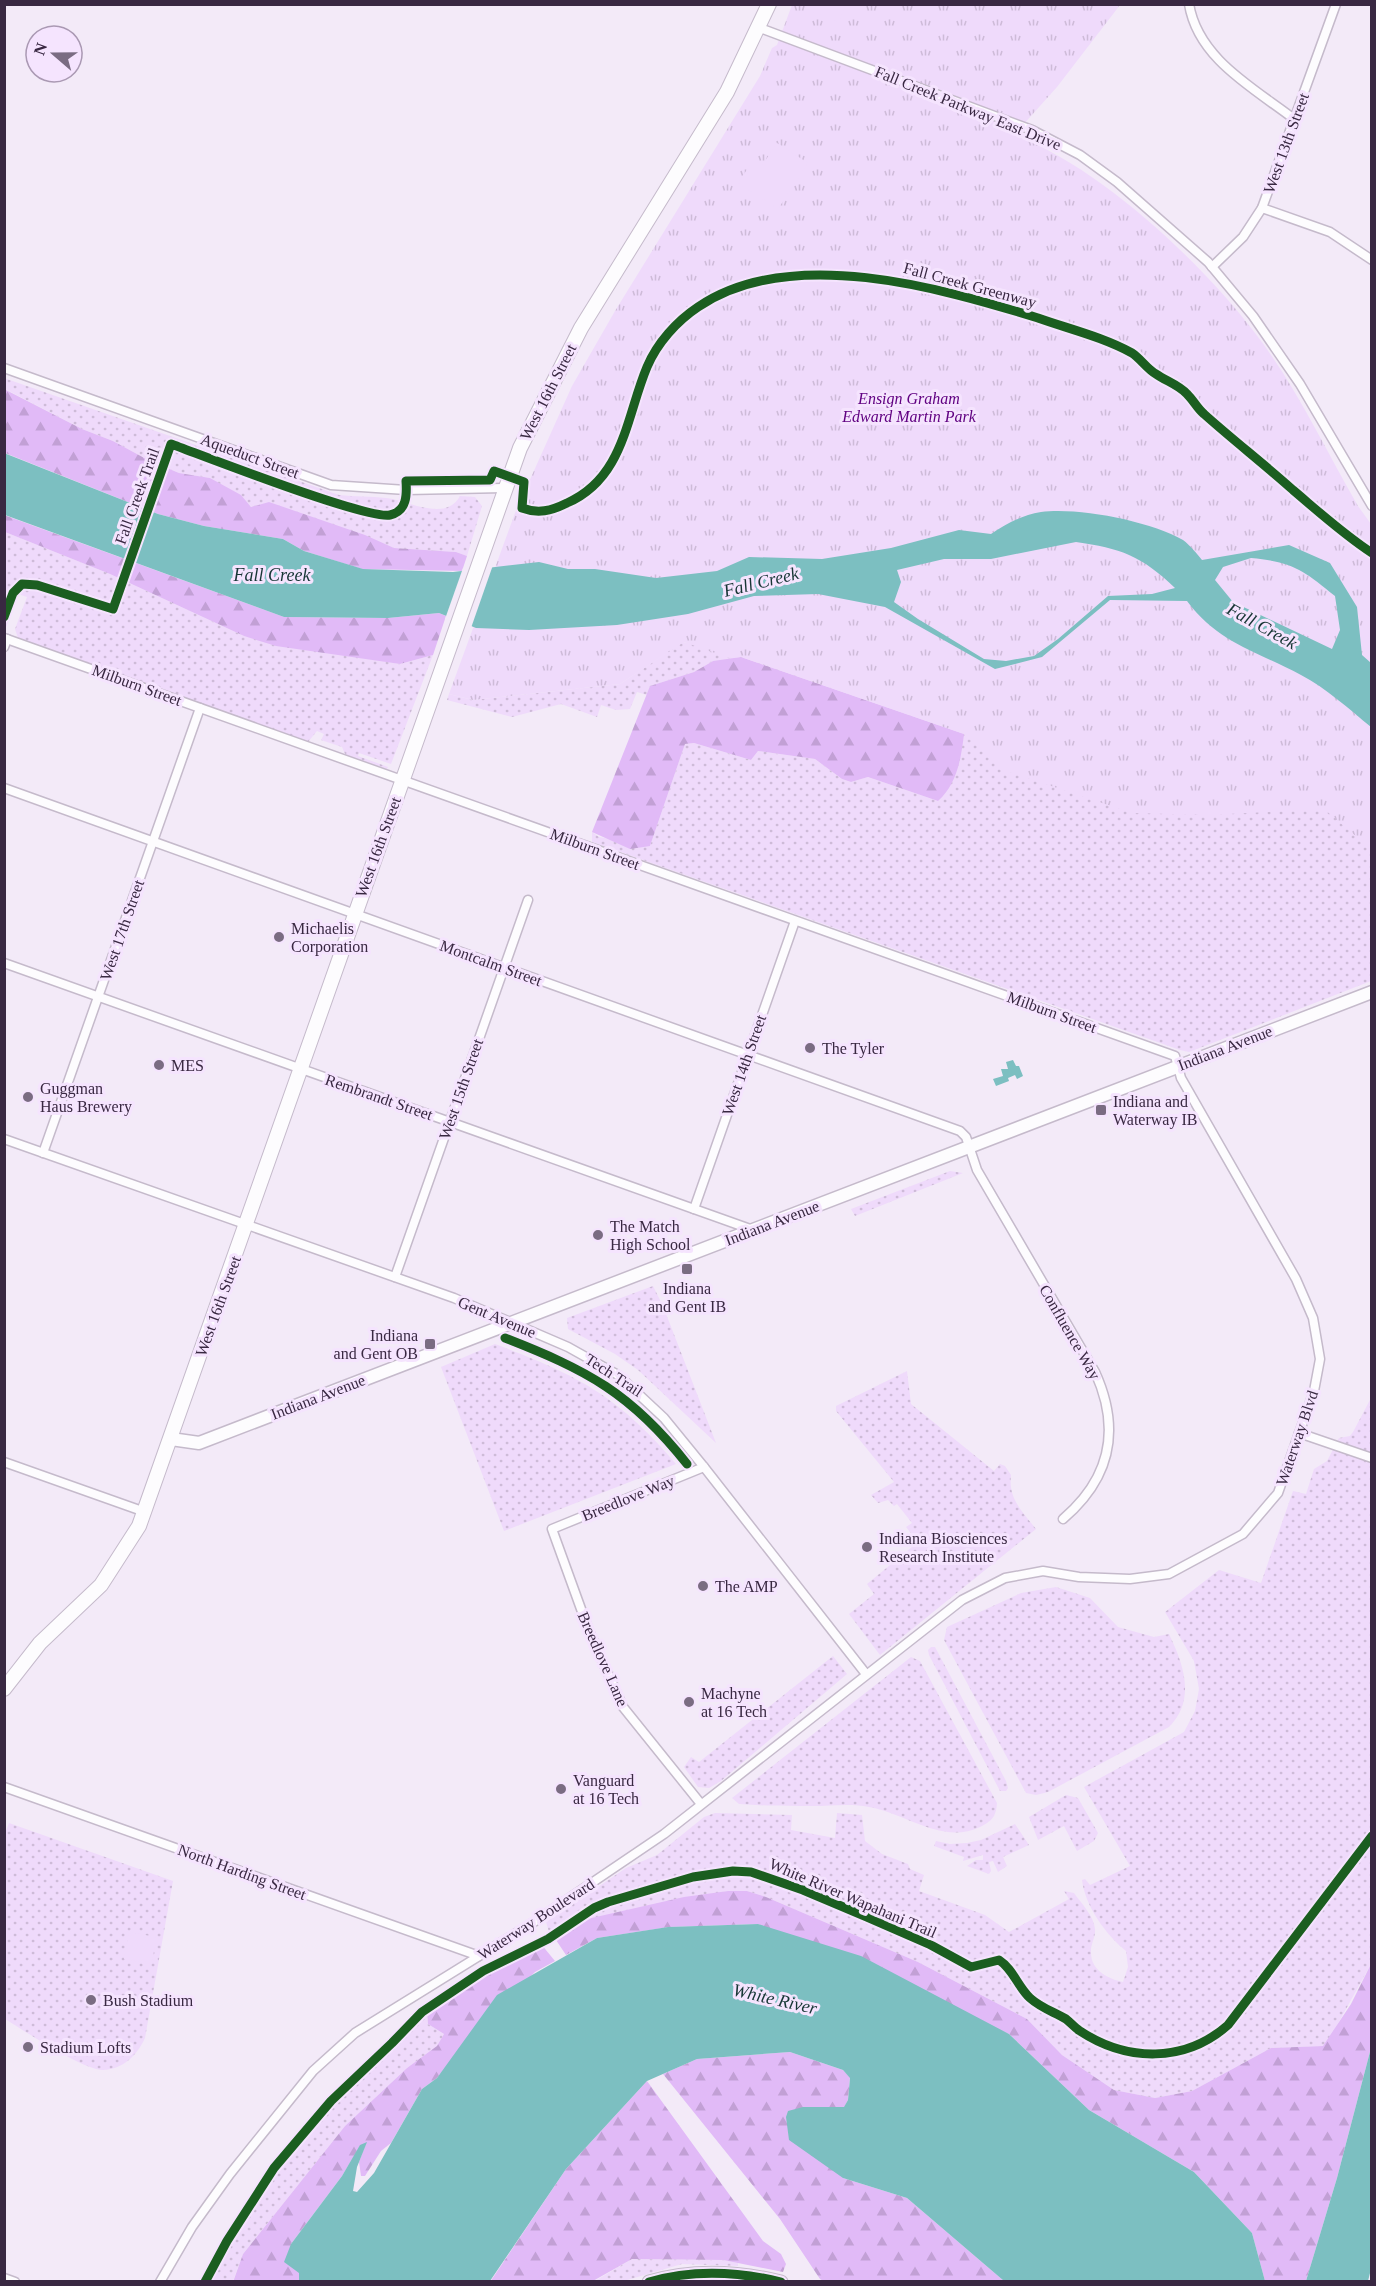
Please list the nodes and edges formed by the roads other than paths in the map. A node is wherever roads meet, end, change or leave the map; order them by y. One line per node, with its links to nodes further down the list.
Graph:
1 (769, 4): 4 (main road, West 16th Street)
2 (1189, 4): 5 (street)
3 (1336, 4): 5 (street, West 13th Street)
4 (760, 28): 8 (street, Fall Creek Parkway East Drive); 10 (main road, West 16th Street)
5 (1294, 119): 6 (street, West 13th Street)
6 (1262, 208): 7 (street); 8 (street, West 13th Street)
7 (1371, 260)
8 (1212, 267): 11 (street, Fall Creek Parkway East Drive)
9 (4, 368): 10 (street, Aqueduct Street)
10 (504, 488): 14 (main road, West 16th Street)
11 (1371, 506)
12 (6, 641): 13 (street, Milburn Street)
13 (200, 708): 14 (street, Milburn Street); 16 (street, West 17th Street)
14 (403, 780): 18 (main road, West 16th Street); 19 (street, Milburn Street)
15 (4, 788): 16 (street, Montcalm Street)
16 (153, 842): 18 (street, Montcalm Street); 23 (street, West 17th Street)
17 (528, 900): 21 (street, West 15th Street)
18 (354, 914): 21 (street, Montcalm Street); 26 (main road, West 16th Street)
19 (795, 921): 24 (street, West 14th Street); 25 (street, Milburn Street)
20 (4, 963): 23 (street, Rembrandt Street)
21 (504, 967): 24 (street, Montcalm Street); 27 (street, West 15th Street)
22 (1371, 992): 25 (main road, Indiana Avenue)
23 (99, 996): 26 (street, Rembrandt Street); 30 (street, West 17th Street)
24 (748, 1055): 29 (street, Montcalm Street); 31 (street, West 14th Street)
25 (1177, 1066): 29 (main road, Indiana Avenue); 36 (street, Waterway Blvd)
26 (301, 1069): 27 (street, Rembrandt Street); 32 (main road, West 16th Street)
27 (450, 1122): 31 (street, Rembrandt Street); 34 (street, West 15th Street)
28 (4, 1139): 30 (street, Gent Avenue)
29 (969, 1147): 33 (main road, Indiana Avenue); 42 (street, Confluence Way)
30 (44, 1153): 32 (street, Gent Avenue)
31 (694, 1209): 33 (street, Rembrandt Street)
32 (246, 1226): 34 (street, Gent Avenue); 37 (main road, West 16th Street)
33 (754, 1230): 35 (main road, Indiana Avenue)
34 (395, 1276): 35 (street, Gent Avenue)
35 (511, 1323): 37 (main road, Indiana Avenue); 40 (street, Gent Avenue)
36 (1299, 1433): 38 (street); 44 (street, Waterway Blvd)
37 (171, 1439): 41 (main road, West 16th Street)
38 (1371, 1458)
39 (4, 1462): 41 (street)
40 (704, 1467): 43 (street, Breedlove Way); 45 (street, Gent Avenue)
41 (145, 1512): 46 (main road, West 16th Street)
42 (1063, 1519)
43 (552, 1529): 48 (street, Breedlove Lane)
44 (962, 1600): 45 (street, Waterway Boulevard)
45 (866, 1674): 48 (street, Waterway Boulevard)
46 (4, 1689)
47 (4, 1787): 49 (street, North Harding Street)
48 (701, 1804): 49 (street, Waterway Boulevard)
49 (479, 1956): 52 (street, Waterway Boulevard)
50 (4, 2278): 51 (street)
51 (15, 2282)
52 (160, 2282)
53 (649, 2282): 54 (main road)
54 (781, 2282)

